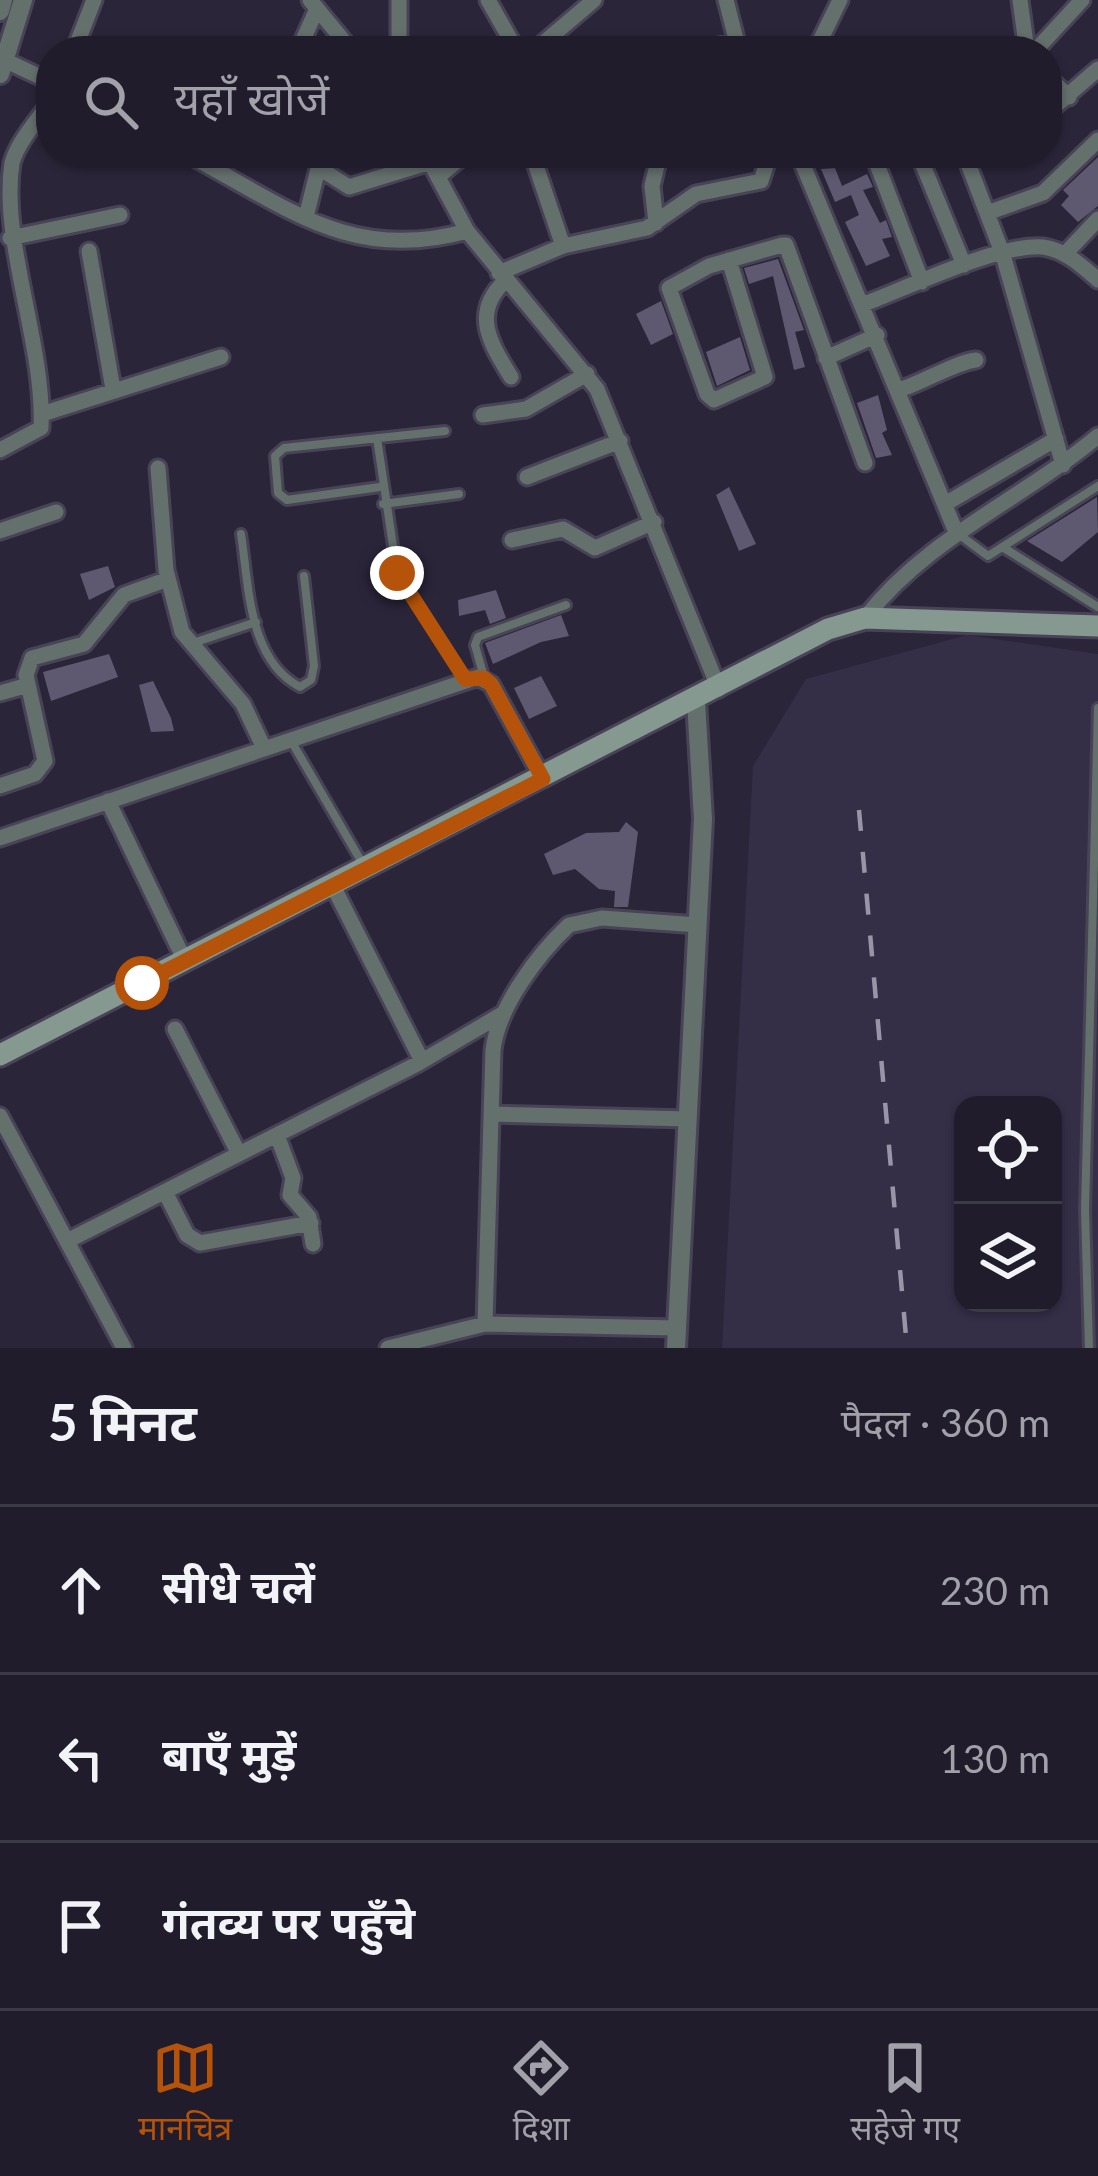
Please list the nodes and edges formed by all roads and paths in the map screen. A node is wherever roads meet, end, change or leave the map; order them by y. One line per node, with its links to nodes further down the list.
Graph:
1 (3, 0): 12 (street)
2 (23, 0): 23 (street)
3 (94, 0): 13 (street)
4 (399, 0): 16 (street)
5 (488, 0): 17 (street)
6 (594, 0): 18 (street)
7 (726, 0): 19 (street)
8 (840, 0): 20 (street)
9 (1020, 0): 21 (street)
10 (1082, 0): 22 (street)
11 (313, 6): 14 (street); 15 (street)
12 (0, 11)
13 (80, 36)
14 (303, 36)
15 (339, 36)
16 (400, 36)
17 (508, 36)
18 (552, 36)
19 (735, 36)
20 (822, 36)
21 (1028, 36)
22 (1046, 36)
23 (2, 63): 25 (street)
24 (1098, 69): 27 (street)
25 (36, 76)
26 (1062, 90): 27 (street)
27 (1069, 97): 28 (street)
28 (1062, 102)
29 (36, 125): 49 (street)
30 (1098, 140): 43 (street)
31 (213, 168): 45 (street)
32 (318, 168): 45 (street)
33 (328, 168): 34 (street)
34 (417, 168)
35 (433, 168): 48 (street)
36 (537, 168): 50 (street)
37 (656, 168): 47 (street)
38 (765, 168): 47 (street)
39 (803, 168): 59 (street)
40 (879, 168): 58 (street)
41 (924, 168): 55 (street)
42 (970, 168): 43 (street)
43 (987, 213): 53 (street)
44 (120, 215): 49 (street)
45 (306, 218): 48 (street)
46 (1098, 219): 52 (street)
47 (656, 223): 50 (street)
48 (467, 230): 56 (street)
49 (10, 238): 68 (street)
50 (563, 246): 56 (street)
51 (89, 251): 66 (street)
52 (1065, 254): 53 (street); 57 (street)
53 (1003, 255): 55 (street); 73 (street)
54 (729, 260): 54 (street); 62 (street)
55 (964, 265): 58 (street)
56 (502, 277): 64 (street); 65 (street)
57 (1098, 280)
58 (922, 282): 59 (street)
59 (864, 304): 60 (street)
60 (877, 335): 62 (street); 67 (street)
61 (221, 357): 66 (street)
62 (826, 358): 76 (street)
63 (976, 360): 67 (street)
64 (587, 374): 69 (street); 74 (street)
65 (511, 377)
66 (113, 389): 68 (street)
67 (899, 390): 84 (street)
68 (42, 414): 75 (street)
69 (483, 416)
70 (445, 431): 72 (lane)
71 (1098, 436): 77 (street)
72 (377, 438): 81 (lane); 81 (lane)
73 (1056, 439): 77 (street); 84 (street)
74 (620, 441): 79 (street); 86 (street)
75 (0, 450)
76 (865, 463)
77 (1063, 465): 88 (street)
78 (158, 468): 93 (street)
79 (527, 477)
80 (1098, 486): 91 (lane)
81 (380, 487): 83 (lane)
82 (458, 494): 83 (lane)
83 (383, 504): 101 (lane)
84 (945, 504): 88 (street)
85 (56, 512): 87 (street)
86 (654, 522): 90 (street); 103 (street)
87 (0, 531)
88 (956, 532): 91 (lane); 96 (street)
89 (241, 534): 97 (lane)
90 (512, 540)
91 (1004, 548): 94 (lane)
92 (304, 576): 97 (lane)
93 (168, 579): 99 (street); 102 (street)
94 (1096, 601)
95 (566, 605): 100 (lane)
96 (865, 618): 98 (main road); 103 (main road)
97 (256, 622): 99 (lane)
98 (1098, 626)
99 (189, 644): 108 (street)
100 (484, 678): 101 (street); 109 (street)
101 (465, 679): 107 (street)
102 (28, 685): 104 (street); 110 (street)
103 (719, 689): 105 (main road)
104 (0, 693)
105 (696, 700): 109 (main road); 115 (street)
106 (1098, 708): 134 (lane)
107 (290, 737): 108 (street); 113 (lane)
108 (263, 746): 111 (street)
109 (543, 779): 113 (main road)
110 (0, 786)
111 (108, 801): 112 (street); 116 (street)
112 (0, 838)
113 (365, 869): 114 (main road)
114 (333, 886): 116 (main road); 120 (street)
115 (698, 925): 117 (street); 123 (street)
116 (185, 961): 119 (main road)
117 (504, 1013): 120 (street); 121 (street)
118 (175, 1029): 125 (street)
119 (0, 1055)
120 (422, 1061): 124 (street)
121 (494, 1114): 123 (street); 130 (street)
122 (0, 1115): 128 (street)
123 (688, 1119): 131 (street)
124 (277, 1135): 125 (street); 127 (street)
125 (239, 1154): 126 (street)
126 (165, 1192): 127 (street); 128 (street)
127 (311, 1223): 129 (street)
128 (67, 1241): 132 (street)
129 (313, 1244)
130 (485, 1324): 131 (street); 133 (street)
131 (676, 1338)
132 (124, 1348)
133 (388, 1348)
134 (1089, 1348)

